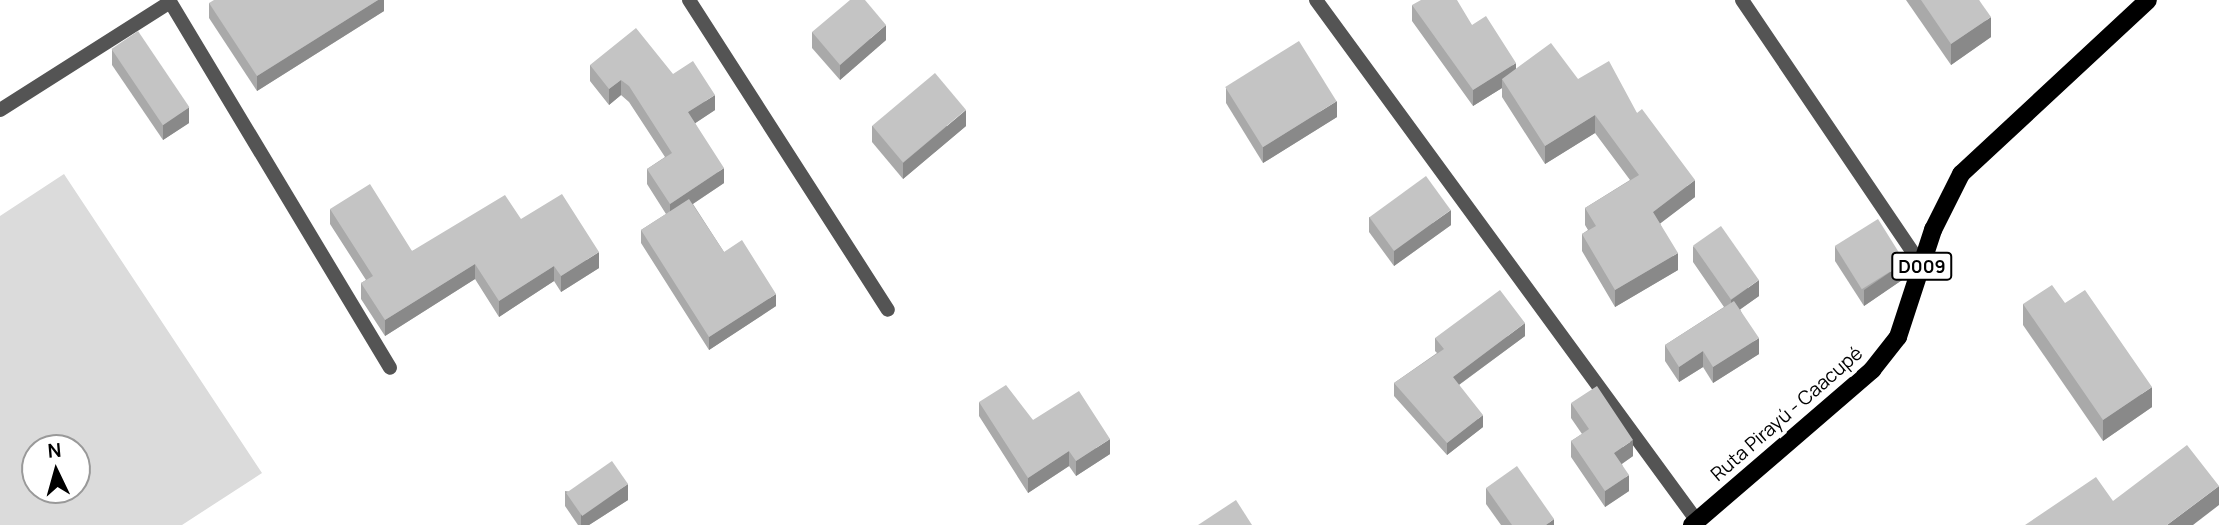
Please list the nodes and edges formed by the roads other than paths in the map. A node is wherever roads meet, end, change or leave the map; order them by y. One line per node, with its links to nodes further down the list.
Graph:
1 (689, 0): 8 (street)
2 (1742, 0): 7 (street)
3 (2148, 0): 7 (main road, Ruta Pirayú - Caacupé / D009)
4 (169, 1): 6 (street); 9 (street)
5 (1318, 1): 10 (street)
6 (0, 110)
7 (1922, 266): 10 (main road, Ruta Pirayú - Caacupé / D009)
8 (888, 310)
9 (390, 368)
10 (1694, 523)

